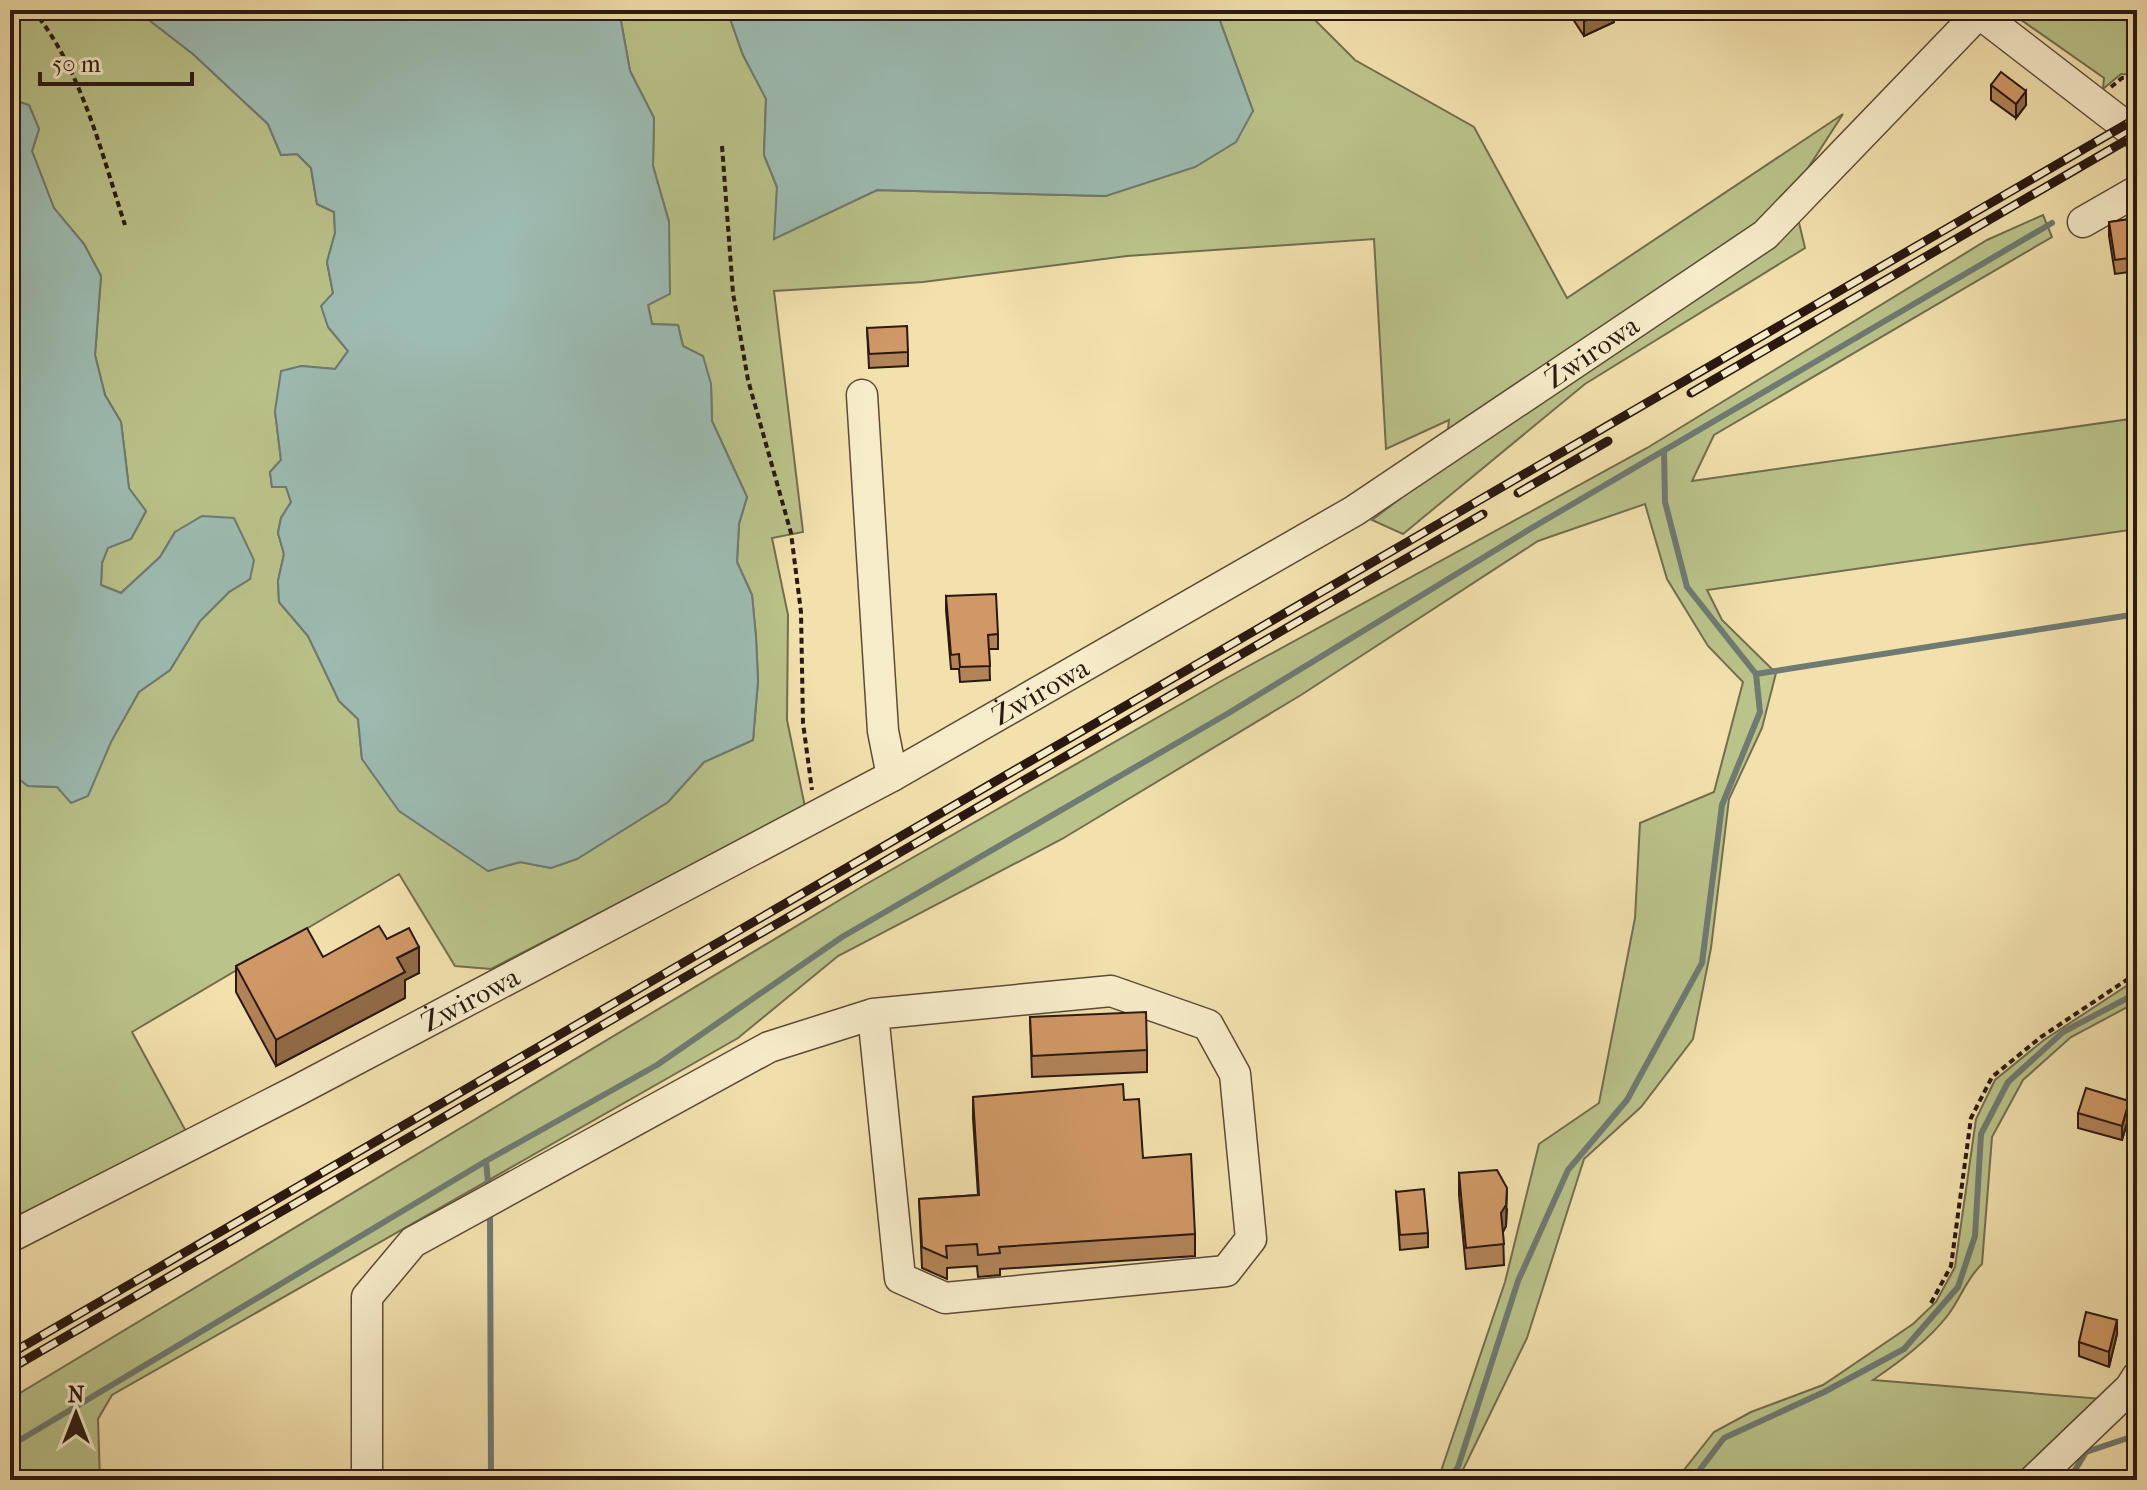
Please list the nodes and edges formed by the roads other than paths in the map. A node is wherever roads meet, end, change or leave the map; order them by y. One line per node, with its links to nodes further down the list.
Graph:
1 (1977, 12): 2 (street); 6 (street, Żwirowa)
2 (2137, 135)
3 (2137, 191): 4 (street)
4 (2083, 222)
5 (862, 395): 6 (street)
6 (892, 776): 8 (street, Żwirowa)
7 (873, 1014): 7 (street); 10 (street)
8 (10, 1237)
9 (2137, 1377): 11 (street)
10 (367, 1480)
11 (2034, 1480)

